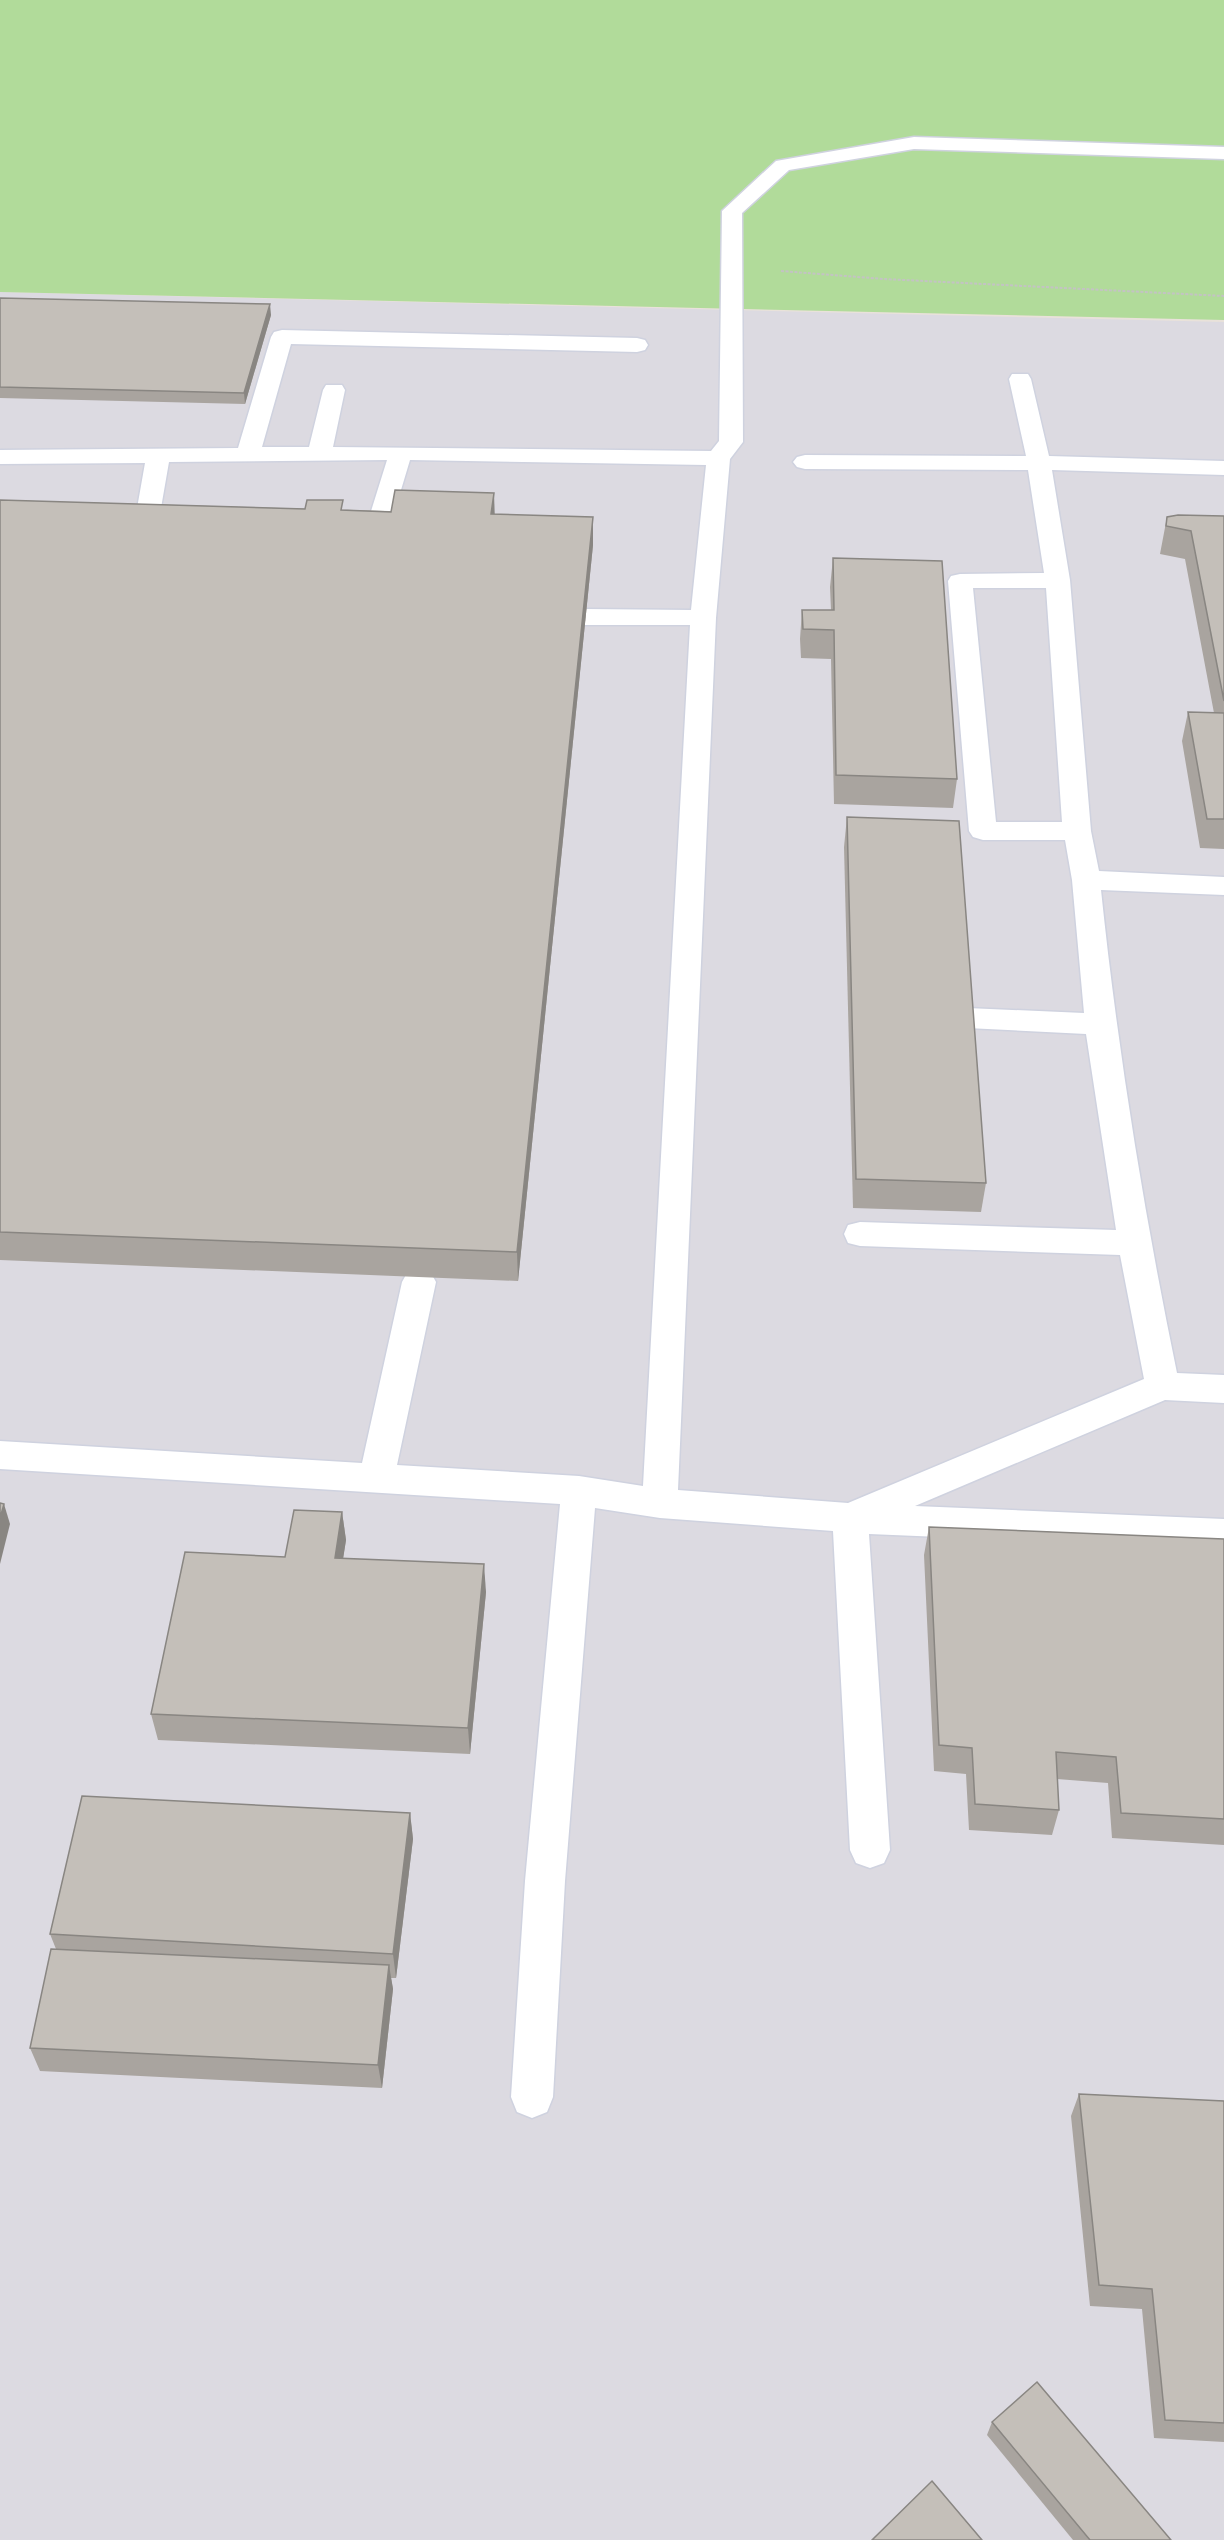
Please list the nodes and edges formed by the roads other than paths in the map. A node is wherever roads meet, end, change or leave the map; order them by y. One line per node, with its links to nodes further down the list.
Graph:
1 (1224, 153): 10 (lane)
2 (637, 345): 6 (lane)
3 (1020, 378): 12 (lane)
4 (334, 390): 7 (lane)
5 (401, 453): 7 (lane); 10 (lane); 15 (lane)
6 (248, 454): 7 (lane); 9 (lane)
7 (319, 455)
8 (0, 457): 9 (lane)
9 (158, 457): 14 (lane)
10 (718, 458): 18 (lane)
11 (805, 462): 12 (lane)
12 (1039, 463): 13 (lane); 16 (lane)
13 (1224, 468)
14 (145, 531)
15 (374, 540)
16 (1058, 580): 19 (lane); 19 (lane)
17 (585, 617): 18 (lane)
18 (703, 618): 32 (lane)
19 (1077, 831): 20 (lane)
20 (1086, 880): 21 (lane); 23 (lane)
21 (1224, 886)
22 (967, 1018): 23 (lane)
23 (1100, 1024): 25 (lane)
24 (860, 1234): 25 (lane)
25 (1134, 1243): 27 (lane)
26 (419, 1282): 30 (lane)
27 (1162, 1386): 28 (lane); 33 (lane)
28 (1224, 1389)
29 (0, 1455): 30 (lane)
30 (376, 1480): 31 (lane)
31 (579, 1491): 32 (lane); 36 (lane)
32 (660, 1503): 33 (lane)
33 (850, 1518): 34 (lane); 35 (lane)
34 (1224, 1534)
35 (870, 1850)
36 (532, 2097)

